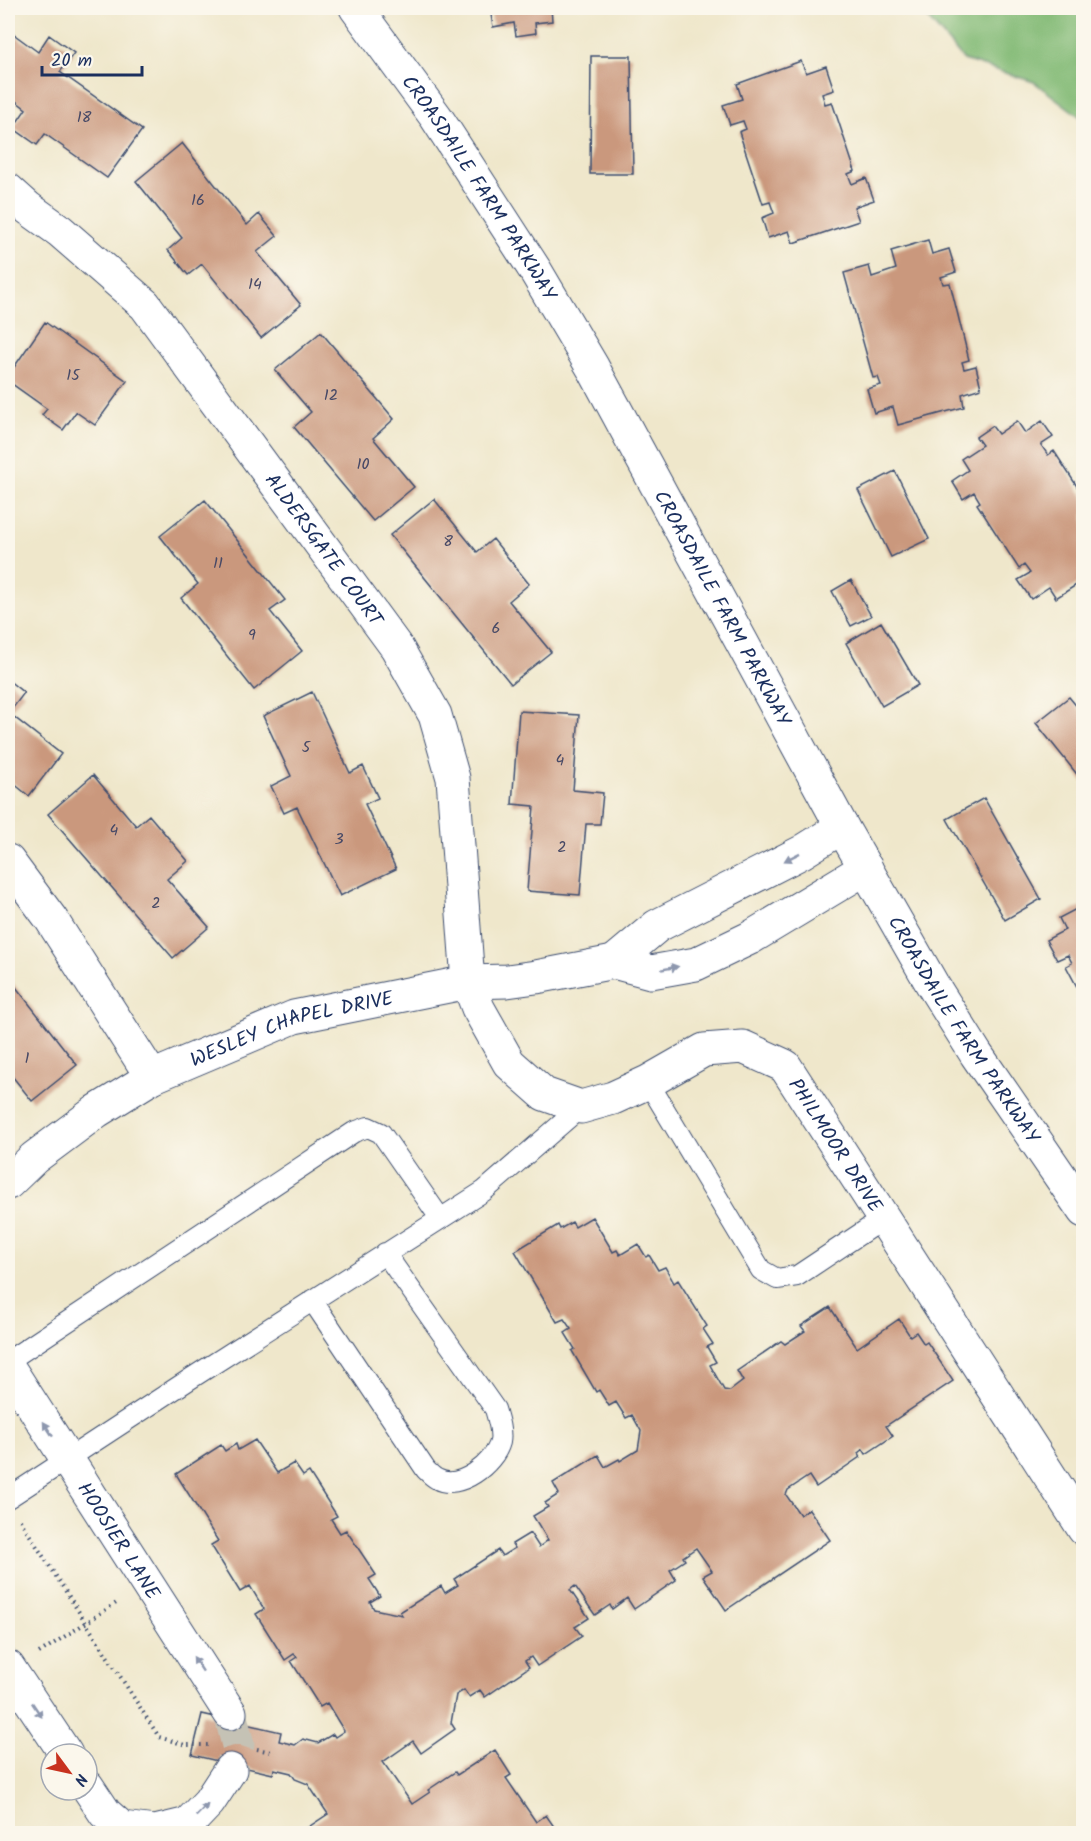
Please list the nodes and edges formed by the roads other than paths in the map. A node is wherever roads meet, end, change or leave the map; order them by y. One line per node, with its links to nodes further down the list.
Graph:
1 (356, 8): 3 (street, CROASDAILE FARM PARKWAY)
2 (11, 199): 9 (street, ALDERSGATE COURT)
3 (842, 828): 5 (street, CROASDAILE FARM PARKWAY); 6 (street, WESLEY CHAPEL DRIVE, one-way to 6)
4 (8, 861): 10 (street)
5 (866, 868): 7 (street, WESLEY CHAPEL DRIVE); 14 (street, CROASDAILE FARM PARKWAY)
6 (717, 896): 7 (street); 8 (street, WESLEY CHAPEL DRIVE)
7 (742, 942): 8 (street, WESLEY CHAPEL DRIVE, one-way to 7)
8 (614, 962): 9 (street, WESLEY CHAPEL DRIVE)
9 (468, 982): 10 (street, WESLEY CHAPEL DRIVE); 12 (street)
10 (152, 1077): 13 (street, WESLEY CHAPEL DRIVE)
11 (648, 1082): 12 (street, PHILMOOR DRIVE); 16 (street, PHILMOOR DRIVE); 16 (lane)
12 (581, 1107): 15 (lane)
13 (8, 1183)
14 (1083, 1211)
15 (440, 1218): 17 (lane); 19 (lane)
16 (884, 1218): 23 (street, PHILMOOR DRIVE)
17 (385, 1253): 18 (lane); 18 (lane)
18 (312, 1300): 21 (lane)
19 (8, 1360)
20 (8, 1367): 21 (street, HOOSIER LANE, one-way to 20)
21 (67, 1459): 22 (lane); 25 (street, HOOSIER LANE, one-way to 21)
22 (8, 1498)
23 (1083, 1529)
24 (9, 1669): 26 (street, one-way to 26)
25 (230, 1713)
26 (58, 1742)
27 (232, 1754): 28 (street, one-way to 27)
28 (98, 1802)

